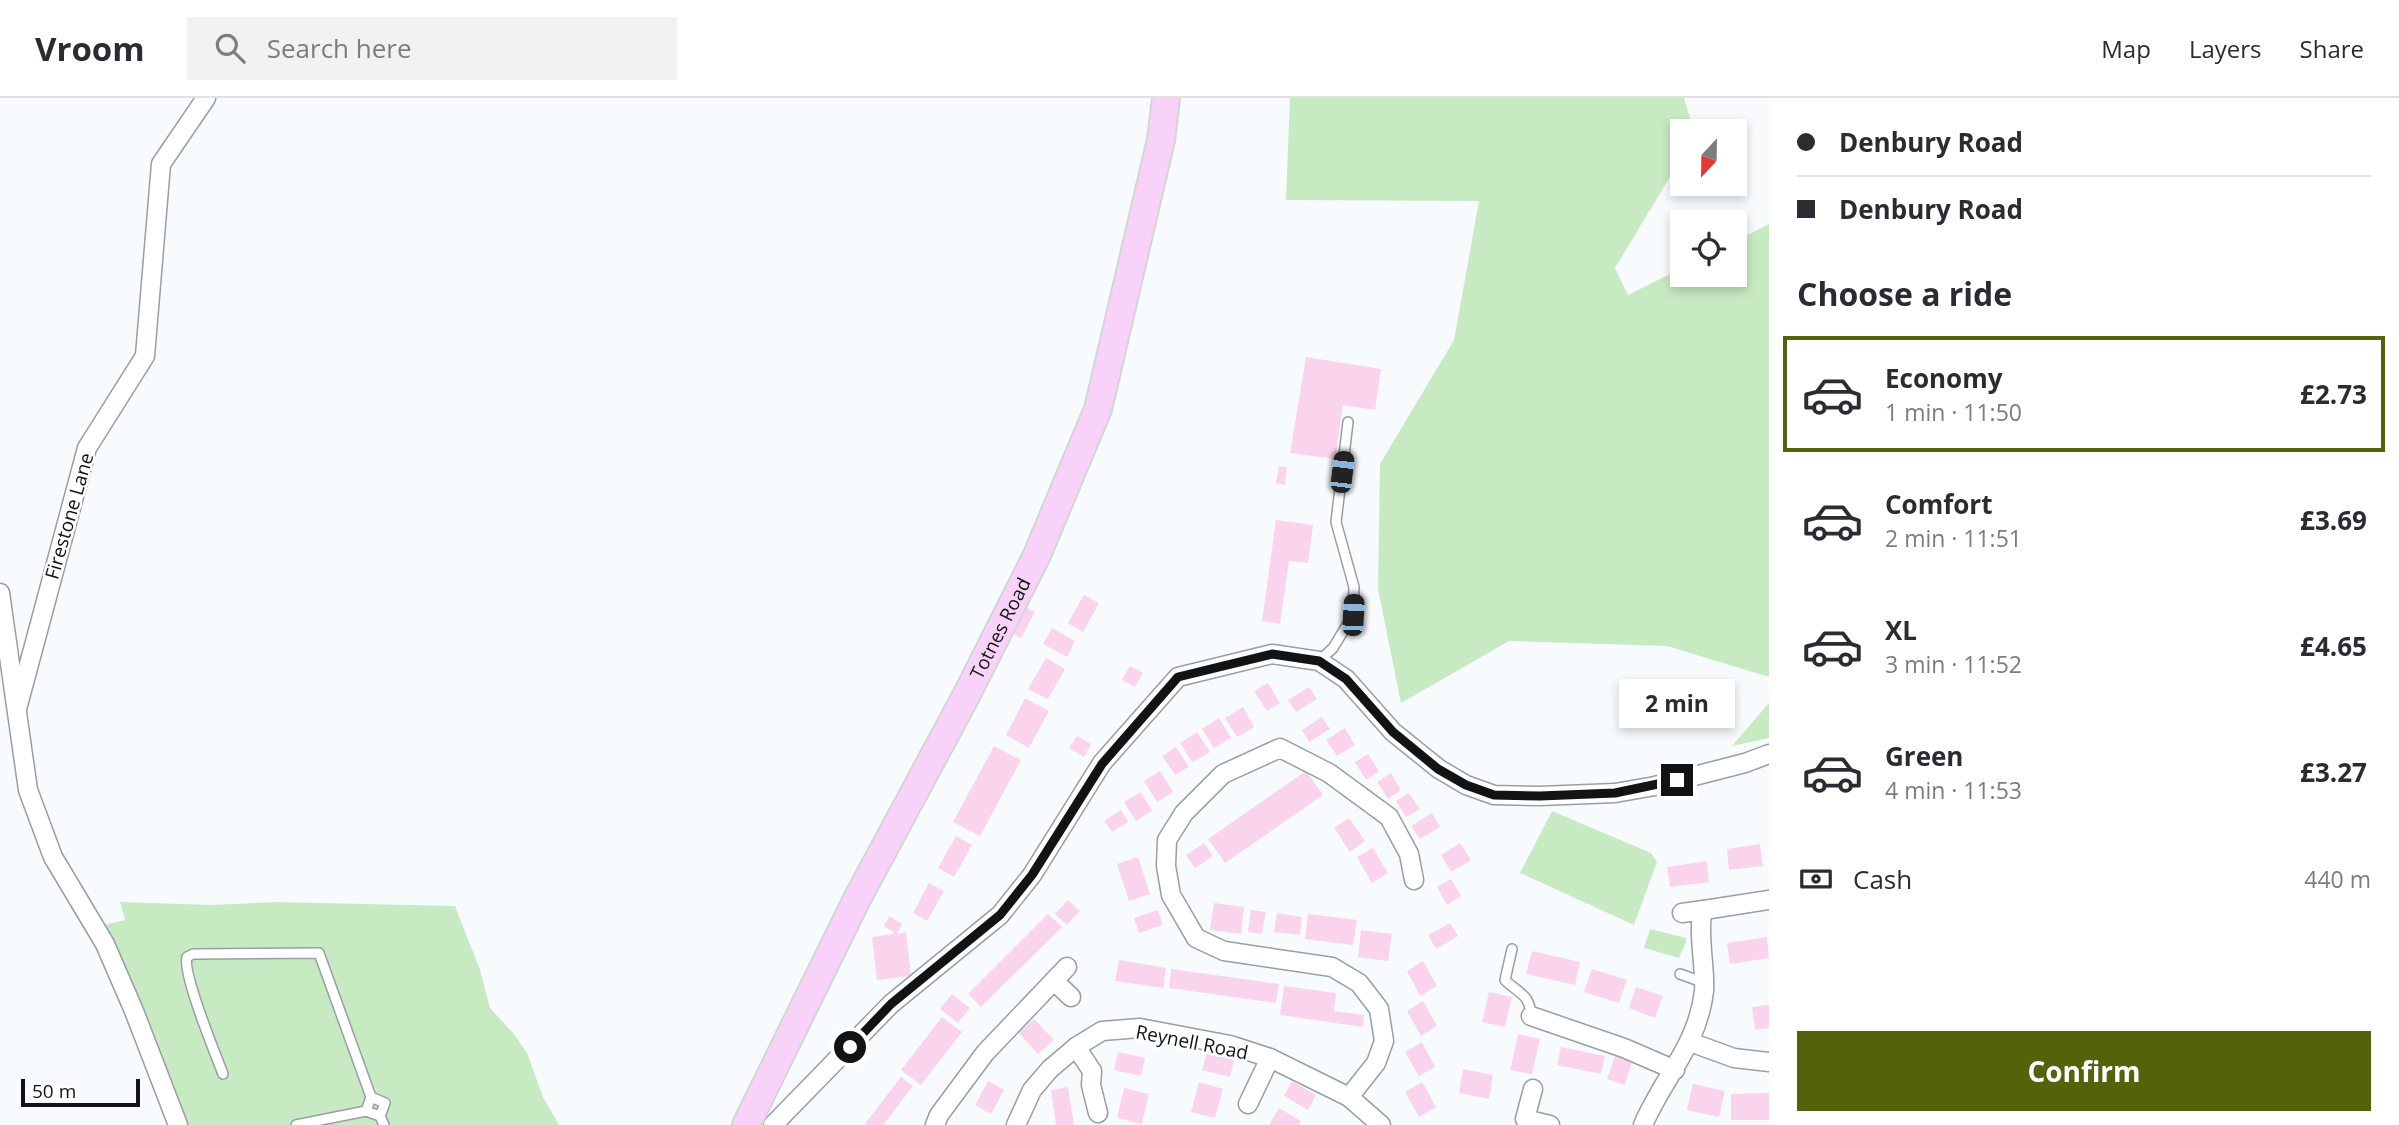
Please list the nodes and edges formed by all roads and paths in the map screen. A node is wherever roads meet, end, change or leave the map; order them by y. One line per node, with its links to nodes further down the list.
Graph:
1 (206, 98): 6 (street, Firestone Lane)
2 (1166, 98): 34 (main road, Totnes Road)
3 (1348, 422): 5 (lane)
4 (0, 593): 6 (street)
5 (1319, 661): 7 (street); 35 (street)
6 (17, 709): 32 (street)
7 (1769, 754)
8 (1414, 880): 27 (street)
9 (1769, 900): 10 (street)
10 (1704, 910): 11 (street); 16 (street)
11 (1682, 913)
12 (1511, 949): 18 (lane)
13 (1067, 968): 15 (street)
14 (1680, 974): 16 (lane)
15 (1054, 981): 17 (street); 36 (street)
16 (1705, 983): 19 (street)
17 (1071, 997)
18 (1531, 1016): 23 (street)
19 (1690, 1042): 22 (street); 23 (street)
20 (1076, 1047): 21 (street, Reynell Road); 30 (street); 37 (street, Reynell Road)
21 (1270, 1058): 27 (street, Reynell Road); 28 (street, Reynell Road)
22 (1769, 1062)
23 (1675, 1070): 40 (street)
24 (223, 1074): 26 (lane)
25 (1532, 1088): 39 (street)
26 (371, 1097): 29 (lane); 31 (lane)
27 (1349, 1097): 38 (street, Reynell Road)
28 (1248, 1104)
29 (366, 1111): 31 (lane); 33 (lane)
30 (1098, 1113)
31 (382, 1120)
32 (178, 1125)
33 (296, 1125)
34 (746, 1125)
35 (772, 1125)
36 (936, 1125)
37 (1016, 1125)
38 (1381, 1125)
39 (1550, 1125)
40 (1643, 1125)

